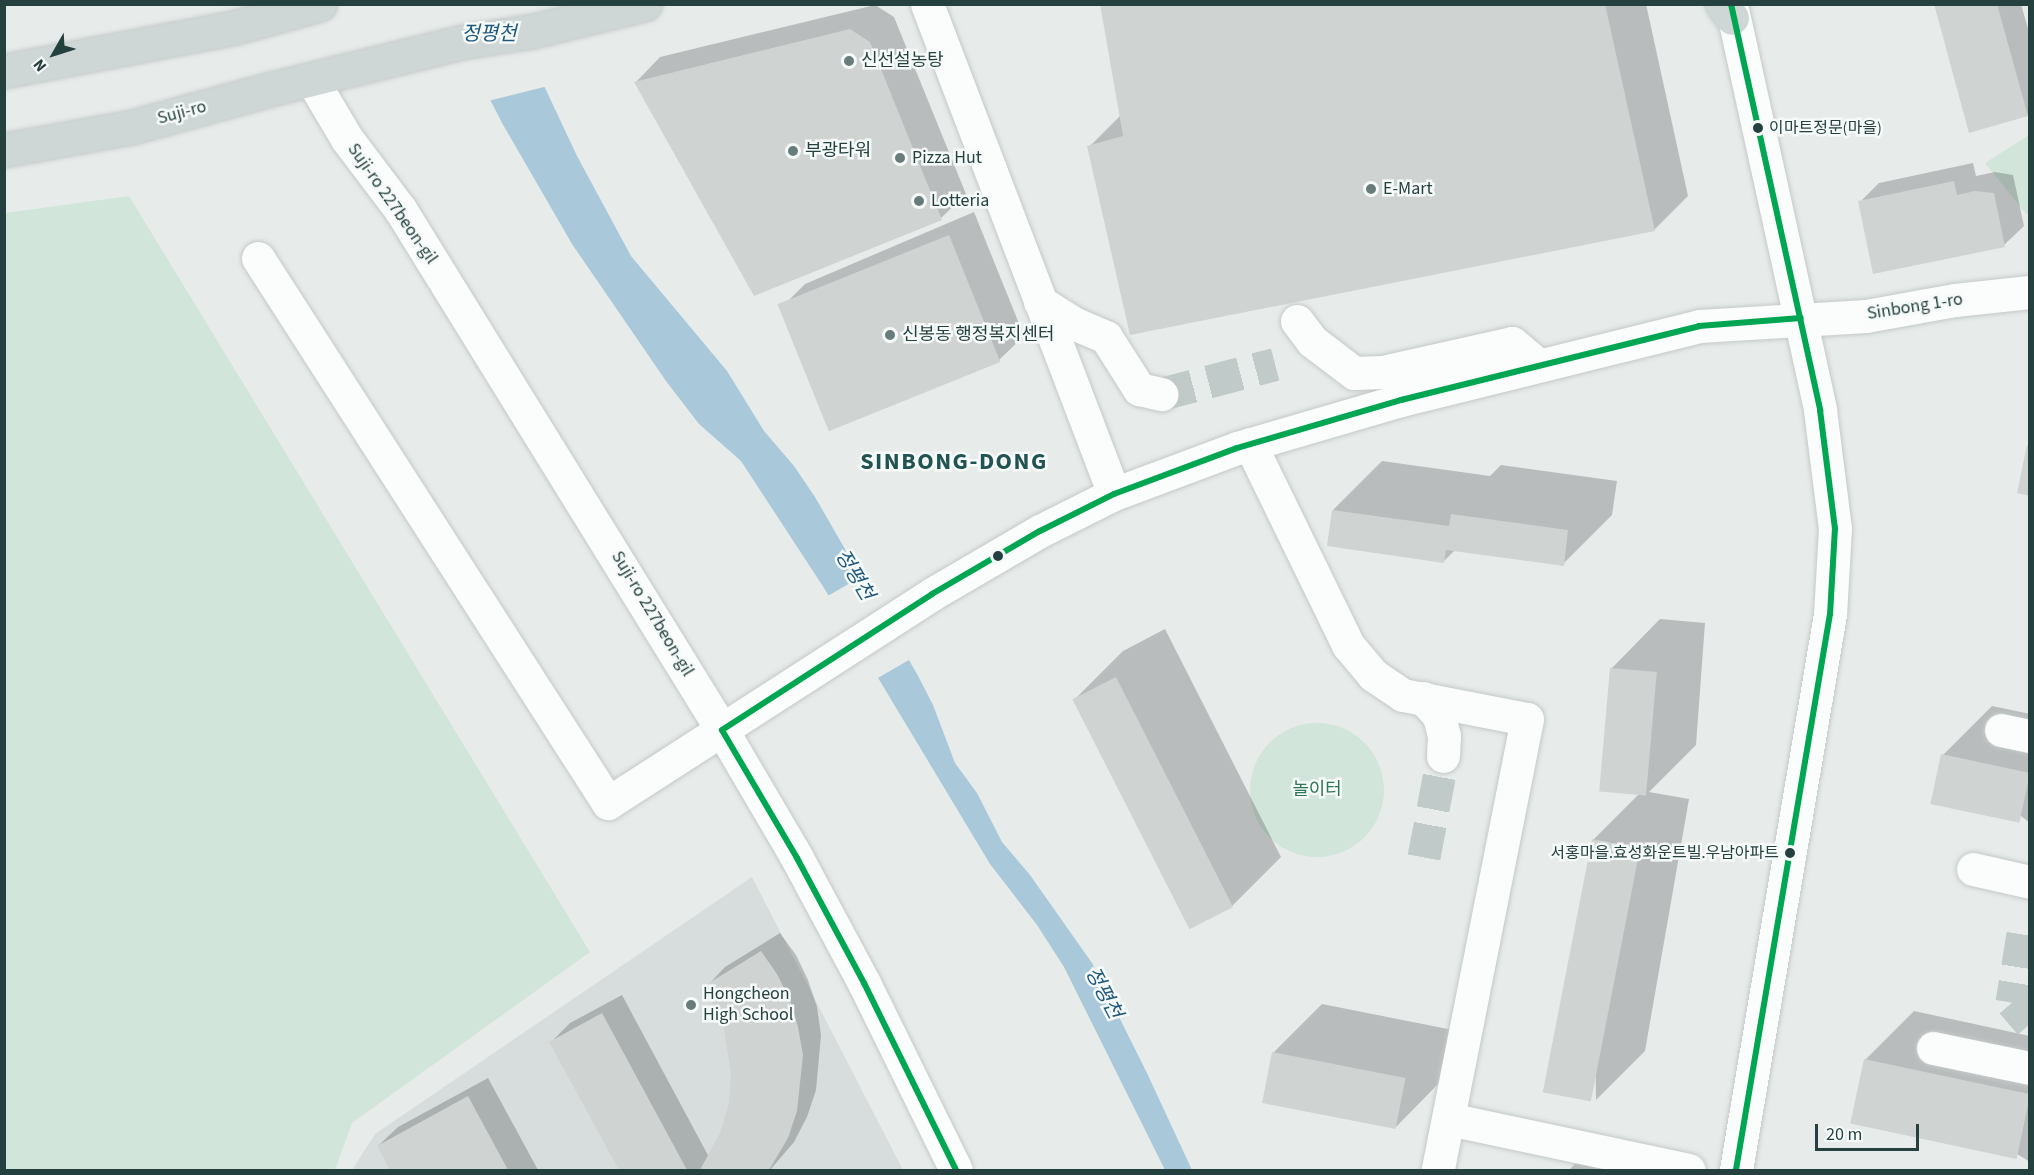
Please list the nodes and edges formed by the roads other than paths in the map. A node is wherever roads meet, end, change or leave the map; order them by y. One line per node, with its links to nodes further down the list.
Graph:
1 (645, 4): 6 (main road, Suji-ro)
2 (927, 4): 10 (street)
3 (313, 6): 5 (main road)
4 (1728, 9): 11 (street)
5 (4, 71)
6 (312, 80): 7 (main road, Suji-ro); 18 (street, Suji-ro 227beon-gil)
7 (4, 150)
8 (258, 258): 18 (street)
9 (2030, 292): 11 (street, Sinbong 1-ro)
10 (1040, 302): 14 (street); 16 (street)
11 (1801, 318): 13 (street, Sinbong 1-ro); 28 (street)
12 (1297, 321): 13 (street)
13 (1538, 365): 15 (street, Sinbong 1-ro)
14 (1161, 394)
15 (1250, 444): 16 (street, Sinbong 1-ro); 17 (street)
16 (1114, 494): 18 (street, Sinbong 1-ro)
17 (1424, 698): 19 (street); 24 (street)
18 (722, 730): 25 (street, Suji-ro 227beon-gil)
19 (1443, 756)
20 (1973, 869): 21 (street)
21 (2030, 882)
22 (1933, 1048): 23 (street)
23 (2030, 1068)
24 (1449, 1119): 26 (street); 27 (street)
25 (956, 1170)
26 (1438, 1170)
27 (1689, 1170)
28 (1736, 1170)

